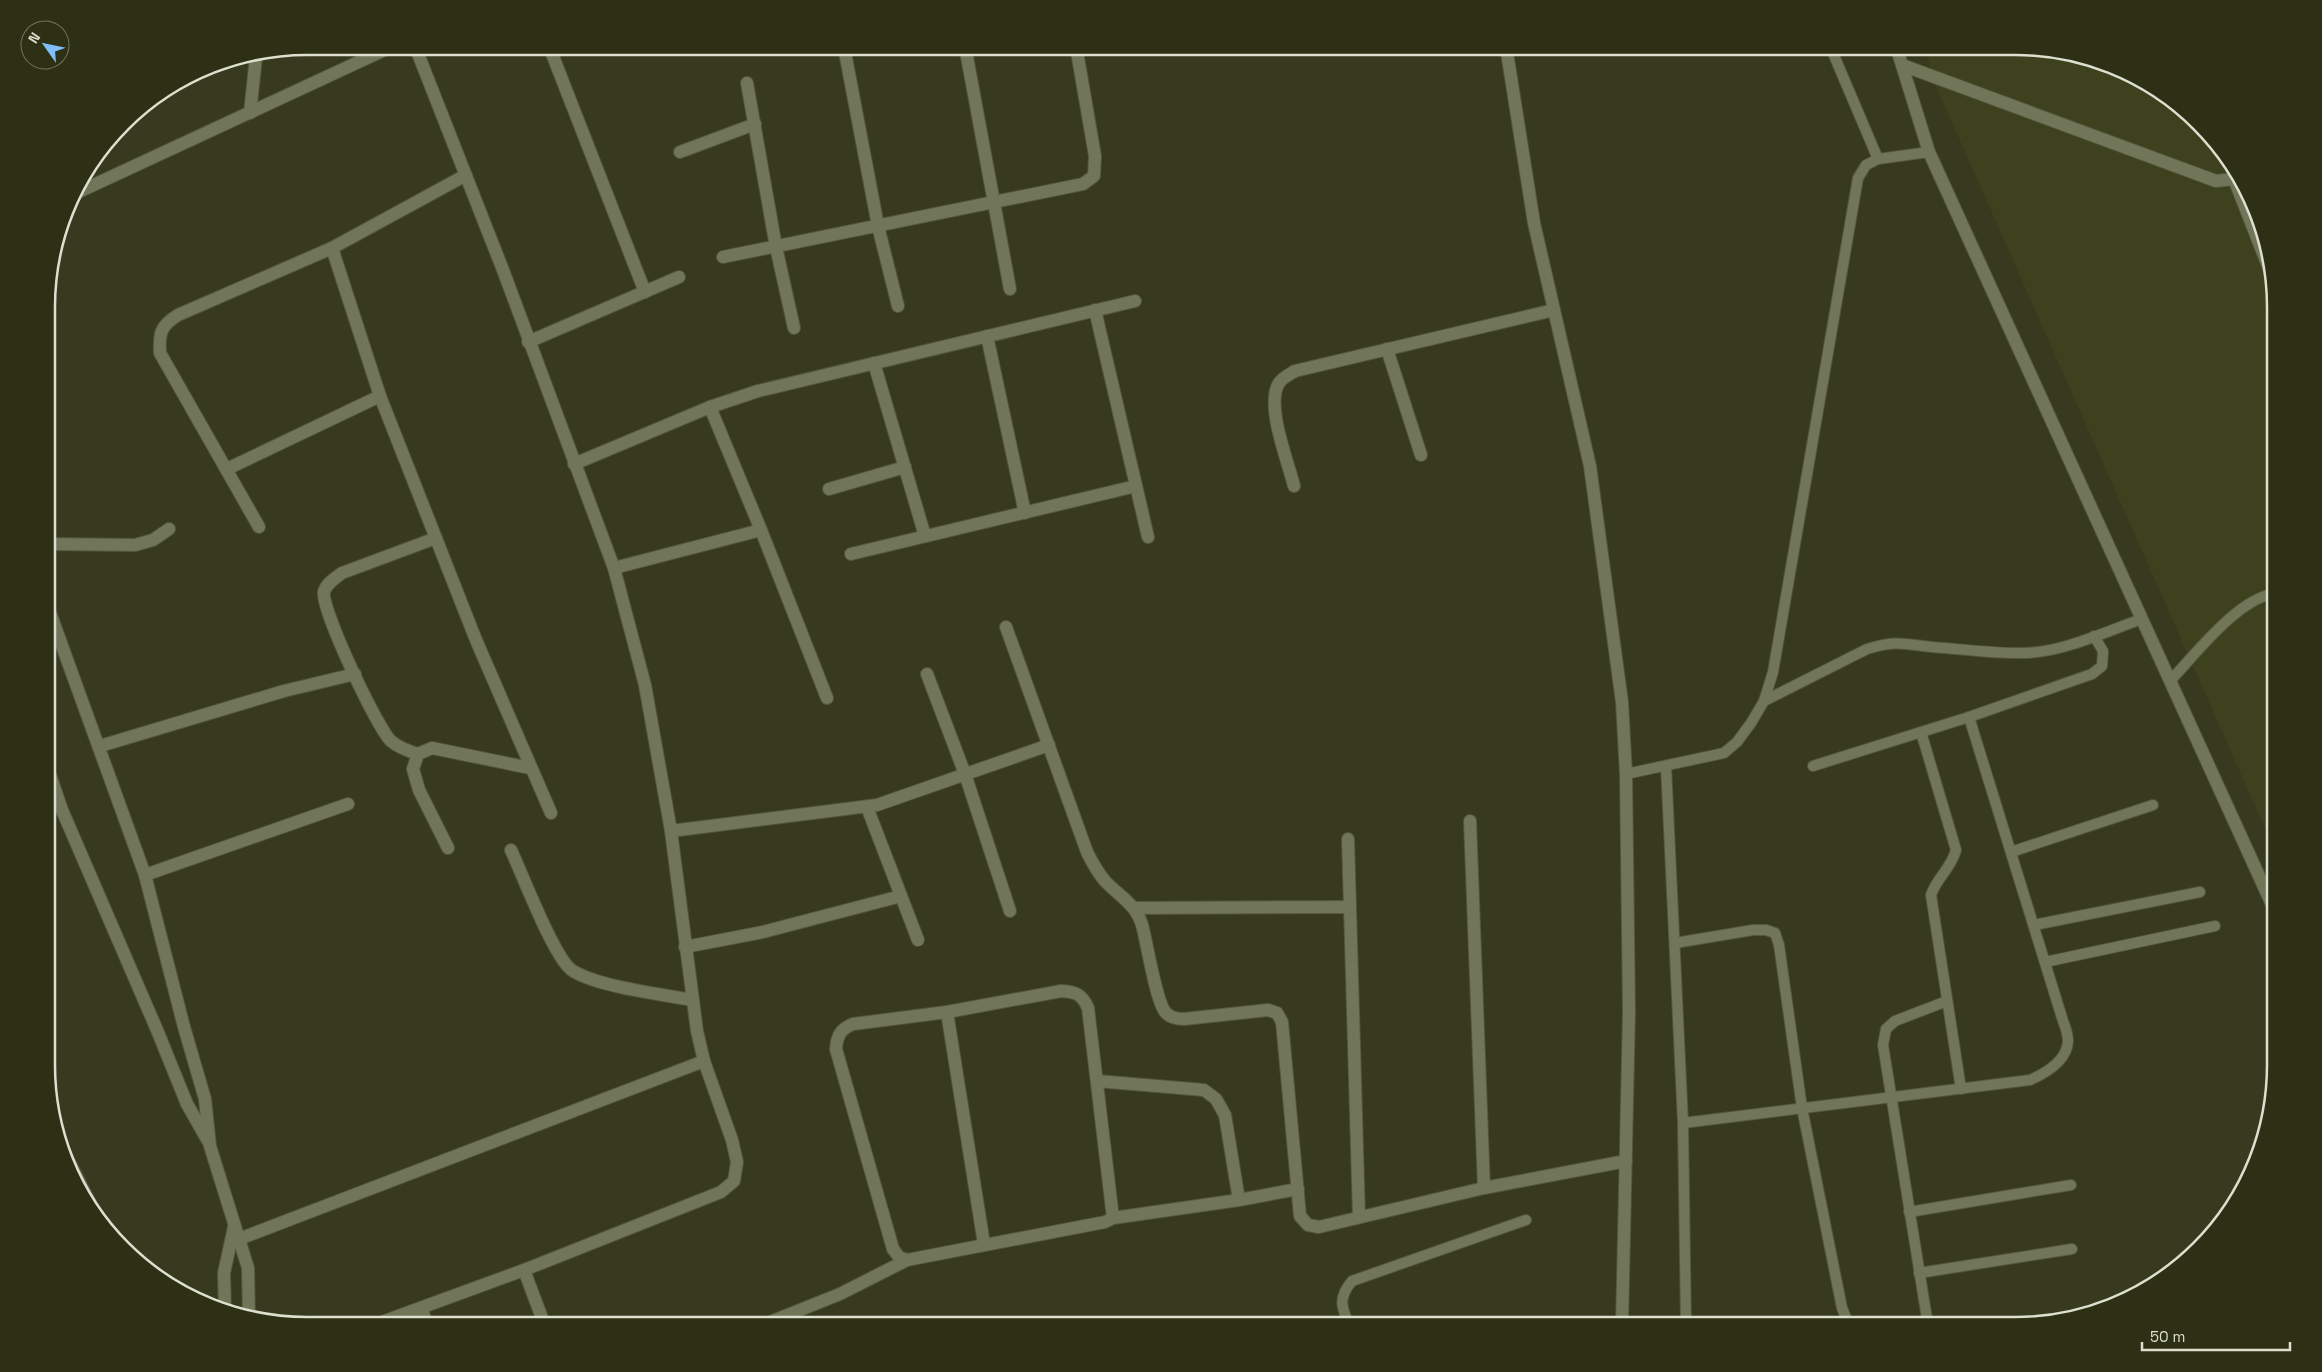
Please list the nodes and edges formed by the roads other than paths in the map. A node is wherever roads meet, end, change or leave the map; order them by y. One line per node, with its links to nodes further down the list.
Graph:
1 (374, 55): 13 (street)
2 (419, 55): 18 (street)
3 (552, 55): 28 (street)
4 (846, 55): 22 (street)
5 (967, 55): 21 (street)
6 (1078, 55): 21 (street)
7 (1507, 55): 32 (street)
8 (1834, 55): 17 (lane)
9 (1899, 55): 11 (street)
10 (256, 61): 13 (street)
11 (1902, 65): 16 (street); 19 (street)
12 (748, 83): 14 (street)
13 (250, 113): 20 (street)
14 (755, 124): 15 (street); 23 (street)
15 (680, 152)
16 (1929, 152): 17 (lane); 58 (street)
17 (1878, 159): 66 (lane)
18 (466, 175): 24 (street); 35 (street)
19 (2231, 178)
20 (85, 189)
21 (993, 202): 22 (street); 27 (street)
22 (878, 226): 23 (street); 30 (street)
23 (776, 247): 25 (street); 33 (street)
24 (332, 248): 38 (street); 43 (street)
25 (723, 257)
26 (679, 277): 28 (street)
27 (1010, 288)
28 (645, 292): 35 (street)
29 (1135, 301): 31 (street)
30 (898, 306)
31 (1095, 310): 34 (street); 44 (street)
32 (1554, 310): 36 (street); 76 (street)
33 (794, 328)
34 (987, 336): 37 (street); 47 (street)
35 (528, 342): 41 (street)
36 (1387, 349): 40 (street); 45 (street)
37 (874, 363): 39 (street); 42 (street)
38 (380, 396): 43 (street); 53 (street)
39 (710, 407): 41 (street); 50 (street)
40 (1421, 456)
41 (574, 464): 56 (street)
42 (905, 467): 46 (street); 51 (street)
43 (227, 469): 48 (street)
44 (1136, 486): 47 (street); 52 (street)
45 (1294, 486)
46 (829, 489)
47 (1025, 513): 51 (street)
48 (258, 527)
49 (169, 529): 54 (street)
50 (761, 530): 56 (street); 65 (street)
51 (926, 536): 55 (street)
52 (1148, 536)
53 (436, 538): 62 (street); 74 (street)
54 (55, 544)
55 (852, 554)
56 (614, 568): 83 (street)
57 (2267, 596): 64 (lane)
58 (2142, 619): 61 (lane); 64 (street)
59 (55, 626): 70 (street)
60 (1006, 627): 69 (street)
61 (2094, 636): 66 (lane); 67 (lane)
62 (355, 674): 70 (street); 71 (street)
63 (927, 674): 75 (street)
64 (2170, 681): 90 (street)
65 (827, 698)
66 (1764, 701): 72 (lane)
67 (1969, 717): 68 (lane); 87 (lane)
68 (1921, 732): 73 (lane); 102 (lane)
69 (1049, 745): 75 (street); 93 (street)
70 (100, 746): 88 (street)
71 (418, 754): 74 (street); 85 (street)
72 (1666, 766): 76 (lane); 98 (lane)
73 (1813, 766)
74 (530, 768): 81 (street)
75 (965, 774): 80 (street); 94 (street)
76 (1626, 774): 111 (street)
77 (55, 803): 110 (street)
78 (348, 804): 88 (street)
79 (2153, 805): 87 (lane)
80 (867, 807): 83 (street); 91 (street)
81 (551, 813)
82 (1470, 821): 113 (street)
83 (671, 831): 99 (street)
84 (1348, 839): 92 (street)
85 (448, 848)
86 (511, 850): 101 (street)
87 (2011, 852): 95 (lane)
88 (145, 875): 110 (street)
89 (2200, 892): 95 (lane)
90 (2267, 893)
91 (901, 896): 97 (street); 99 (street)
92 (1350, 907): 93 (street); 117 (street)
93 (1134, 908): 114 (street)
94 (1010, 911)
95 (2034, 925): 100 (lane)
96 (2216, 926): 100 (lane)
97 (918, 940)
98 (1675, 943): 108 (lane); 109 (lane)
99 (685, 947): 101 (street)
100 (2045, 962): 106 (lane)
101 (692, 1000): 104 (street)
102 (1947, 1001): 106 (lane); 107 (lane)
103 (947, 1012): 105 (street); 122 (street); 124 (street)
104 (704, 1061): 121 (street); 125 (street)
105 (1097, 1081): 115 (street); 118 (street)
106 (1961, 1088): 107 (lane)
107 (1891, 1097): 108 (lane); 116 (lane)
108 (1802, 1108): 109 (lane); 137 (lane)
109 (1683, 1123): 136 (lane)
110 (210, 1146): 120 (street)
111 (1626, 1161): 113 (street); 135 (street)
112 (2071, 1185): 116 (lane)
113 (1484, 1188): 117 (street)
114 (1298, 1189): 115 (street); 117 (street)
115 (1239, 1200): 118 (street)
116 (1910, 1212): 126 (lane)
117 (1359, 1217)
118 (1113, 1218): 122 (street)
119 (1526, 1220): 134 (lane)
120 (234, 1225): 121 (street); 127 (street)
121 (239, 1239): 129 (street)
122 (984, 1244): 124 (street)
123 (2072, 1249): 126 (lane)
124 (907, 1260): 133 (street)
125 (524, 1270): 128 (street); 132 (street)
126 (1919, 1273): 138 (lane)
127 (225, 1304)
128 (421, 1308): 130 (street); 131 (street)
129 (249, 1310)
130 (396, 1317)
131 (424, 1317)
132 (542, 1317)
133 (782, 1317)
134 (1346, 1317)
135 (1622, 1317)
136 (1686, 1317)
137 (1846, 1317)
138 (1926, 1317)

